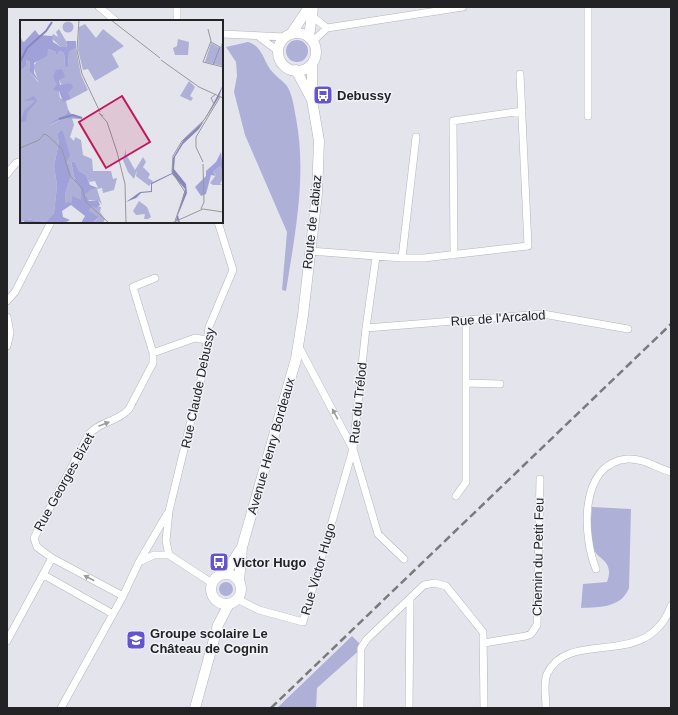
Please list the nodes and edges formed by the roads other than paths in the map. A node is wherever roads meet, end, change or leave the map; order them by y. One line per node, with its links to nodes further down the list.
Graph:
1 (99, 7): 6 (street)
2 (176, 7): 7 (street)
3 (463, 7): 8 (street)
4 (588, 7): 19 (street)
5 (311, 10): 8 (street); 10 (main road); 12 (main road)
6 (115, 20)
7 (177, 20)
8 (326, 28): 12 (street)
9 (223, 34): 11 (street)
10 (288, 35): 11 (street); 12 (main road); 13 (main road)
11 (258, 36): 13 (street)
12 (311, 39): 14 (main road)
13 (278, 51): 15 (main road)
14 (312, 64): 15 (main road); 17 (main road, Route de Labiaz)
15 (296, 70): 17 (main road, Route de Labiaz)
16 (520, 74): 18 (street)
17 (312, 100): 25 (main road, Route de Labiaz)
18 (522, 111): 26 (street); 26 (street)
19 (588, 116)
20 (416, 137): 28 (street)
21 (20, 161): 22 (street)
22 (7, 174)
23 (50, 223): 30 (street)
24 (218, 223): 35 (street, Rue Claude Debussy)
25 (310, 251): 27 (street); 36 (main road, Route de Labiaz)
26 (454, 255): 28 (street)
27 (376, 257): 28 (street); 33 (street, Rue du Trélod)
28 (402, 258)
29 (154, 278): 38 (street)
30 (7, 302)
31 (7, 317): 37 (street)
32 (466, 320): 33 (street, Rue de l'Arcalod); 34 (street, Rue de l'Arcalod); 39 (street)
33 (366, 328): 41 (street, Rue du Trélod)
34 (628, 329)
35 (207, 340): 38 (street); 45 (street, Rue Claude Debussy)
36 (298, 344): 41 (street, one-way to 36); 46 (main road, Avenue Henry Bordeaux)
37 (7, 346)
38 (153, 353): 48 (street, Rue Georges Bizet, one-way to 38)
39 (466, 384): 40 (street); 44 (street)
40 (500, 384)
41 (353, 449): 49 (street, Rue du Trélod); 58 (street, Rue Victor Hugo)
42 (671, 472): 51 (street)
43 (540, 479): 62 (street, Chemin du Petit Feu)
44 (456, 496)
45 (169, 510): 47 (street, Rue Claude Debussy); 50 (street, Rue Claude Debussy)
46 (242, 547): 53 (main road, Avenue Henry Bordeaux); 54 (main road, Avenue Henry Bordeaux)
47 (169, 555): 50 (street); 55 (street)
48 (52, 558): 52 (street); 56 (street, Rue Georges Bizet, one-way to 48)
49 (404, 559)
50 (139, 562): 56 (street, Rue Claude Debussy)
51 (596, 569)
52 (44, 574): 60 (street); 61 (street)
53 (225, 574): 54 (main road); 55 (main road)
54 (239, 582): 58 (main road)
55 (212, 583): 58 (main road)
56 (123, 596): 60 (street, Rue Claude Debussy)
57 (410, 599): 62 (street); 65 (street); 66 (street)
58 (228, 602): 64 (main road)
59 (671, 606): 68 (street)
60 (114, 614): 63 (street, Rue Claude Debussy)
61 (7, 641)
62 (484, 643): 67 (street)
63 (62, 707)
64 (195, 708)
65 (360, 708)
66 (409, 708)
67 (484, 708)
68 (546, 708)

